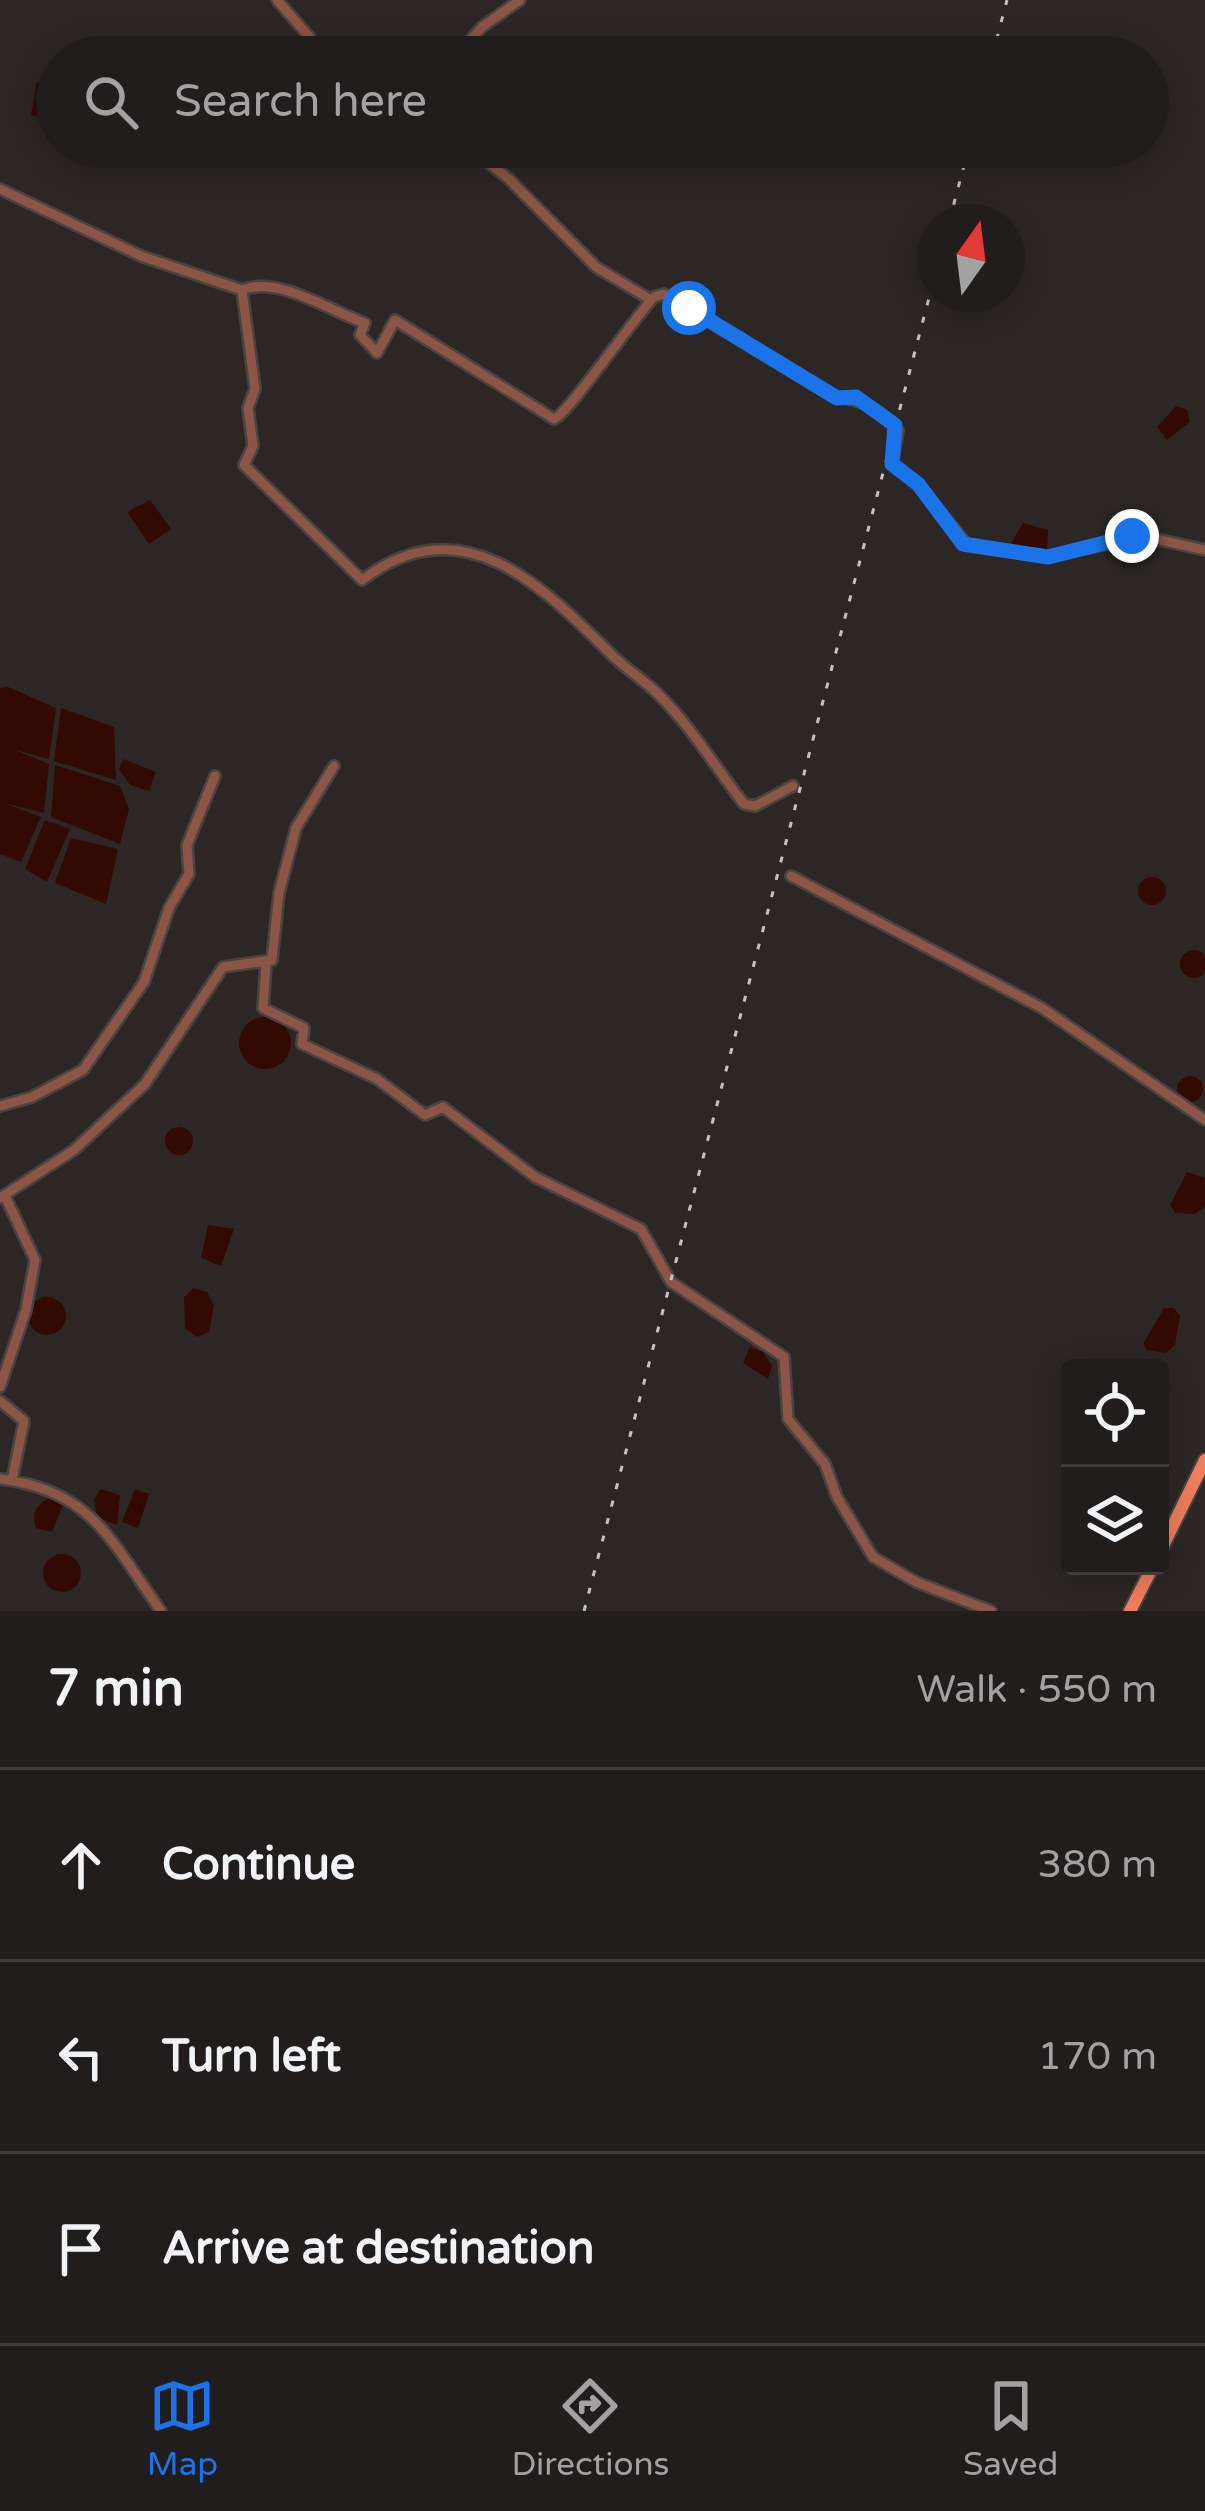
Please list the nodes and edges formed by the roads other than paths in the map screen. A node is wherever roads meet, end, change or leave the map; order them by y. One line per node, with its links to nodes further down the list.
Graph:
1 (277, 0): 3 (street)
2 (520, 0): 4 (street)
3 (309, 36)
4 (474, 36)
5 (495, 168): 8 (street)
6 (0, 189): 7 (street)
7 (242, 290): 8 (street); 12 (street)
8 (651, 300): 9 (street)
9 (1205, 550)
10 (334, 766): 14 (street)
11 (215, 776): 15 (street)
12 (793, 786)
13 (791, 876): 16 (street)
14 (266, 964): 17 (street); 25 (street)
15 (0, 1106)
16 (1205, 1120)
17 (2, 1197): 18 (street)
18 (0, 1388)
19 (0, 1401): 21 (street)
20 (1205, 1460): 22 (main road)
21 (6, 1480): 24 (street)
22 (1169, 1534)
23 (1148, 1575): 26 (main road)
24 (161, 1611)
25 (991, 1611)
26 (1130, 1611)

